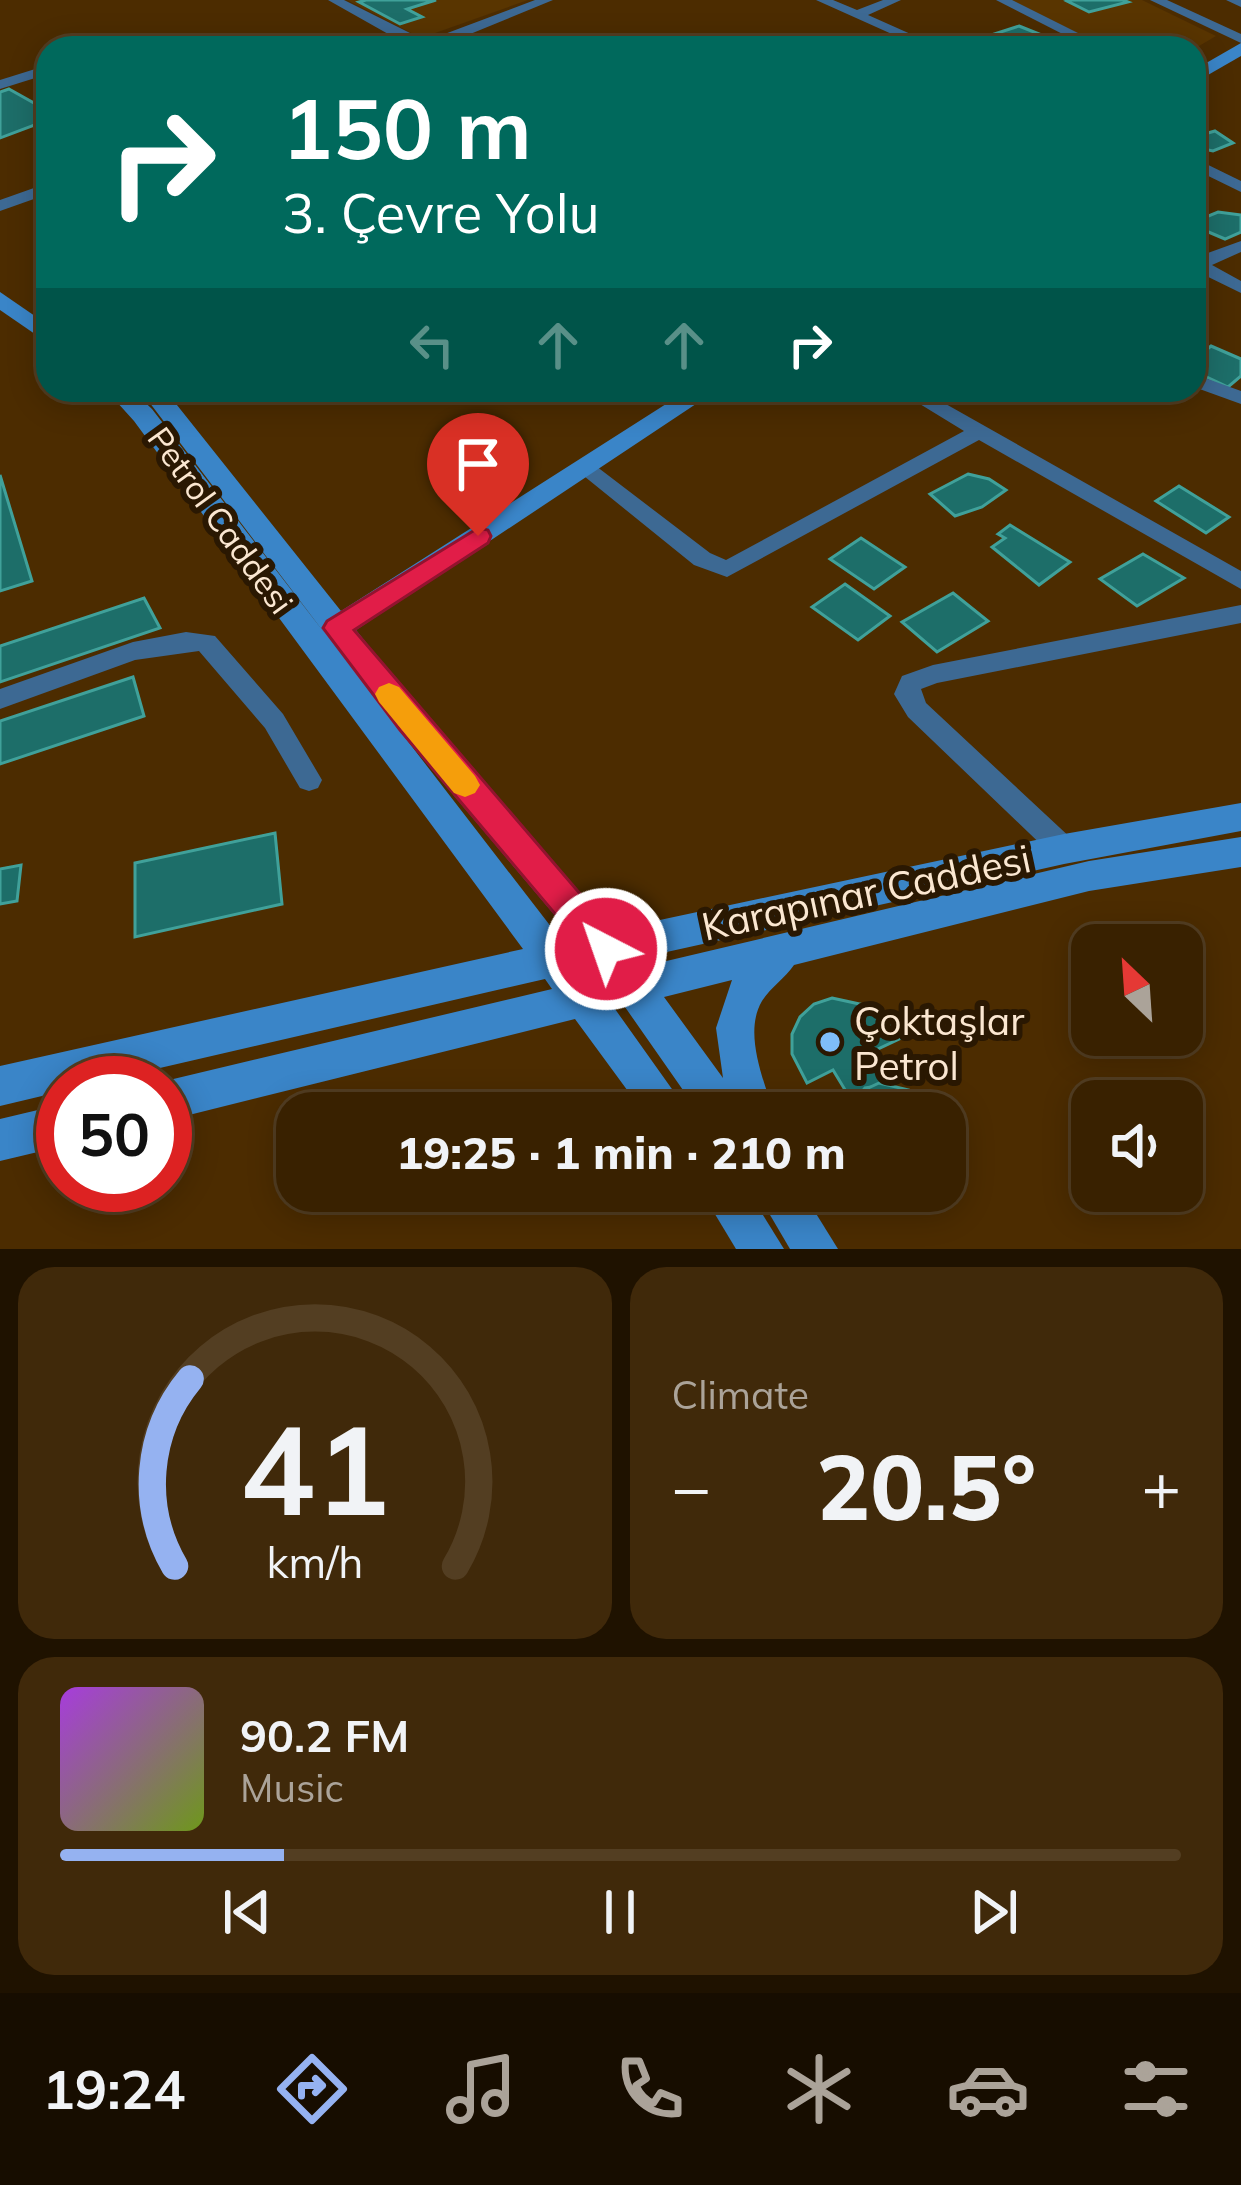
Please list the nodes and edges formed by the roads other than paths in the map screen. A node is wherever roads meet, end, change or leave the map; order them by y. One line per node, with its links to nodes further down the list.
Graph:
1 (334, 0): 10 (street)
2 (546, 0): 11 (street)
3 (822, 0): 9 (street)
4 (895, 0): 9 (street)
5 (1002, 0): 13 (street)
6 (1156, 0): 14 (street)
7 (1232, 0): 8 (street)
8 (1241, 3)
9 (856, 15): 12 (street)
10 (404, 36)
11 (453, 36)
12 (906, 36)
13 (1076, 36)
14 (1241, 39)
15 (1241, 48): 16 (main road)
16 (1206, 70)
17 (36, 73): 18 (street)
18 (0, 85)
19 (1206, 170): 20 (street)
20 (1241, 187)
21 (36, 192): 22 (street)
22 (0, 206)
23 (1241, 246): 24 (street)
24 (1206, 260)
25 (1206, 269): 27 (street)
26 (0, 275): 29 (main road)
27 (1241, 288)
28 (0, 299): 30 (main road)
29 (36, 301)
30 (36, 327)
31 (1206, 385): 32 (street)
32 (1241, 398)
33 (130, 402): 50 (main road, Petrol Caddesi)
34 (161, 402): 41 (main road, Petrol Caddesi)
35 (687, 402): 38 (main road)
36 (928, 402): 37 (street)
37 (980, 431): 38 (street); 39 (street)
38 (585, 468): 41 (main road)
39 (1241, 581)
40 (1241, 614): 45 (street)
41 (337, 628): 48 (main road, Petrol Caddesi)
42 (0, 699): 43 (street)
43 (310, 780)
44 (1241, 817): 45 (main road, Karapınar Caddesi)
45 (1064, 849): 47 (main road, Karapınar Caddesi)
46 (1241, 853): 47 (main road, Karapınar Caddesi)
47 (911, 901): 48 (main road, Karapınar Caddesi); 49 (main road, Karapınar Caddesi)
48 (606, 949): 50 (main road, Karapınar Caddesi); 51 (main road, Petrol Caddesi)
49 (790, 949): 51 (main road, Karapınar Caddesi); 56 (main road)
50 (552, 962): 52 (main road, Petrol Caddesi); 53 (main road, Karapınar Caddesi)
51 (634, 987): 52 (main road, Karapınar Caddesi); 55 (main road, Petrol Caddesi)
52 (581, 1001): 54 (main road, Petrol Caddesi); 57 (main road, Karapınar Caddesi)
53 (0, 1086)
54 (652, 1092)
55 (709, 1092)
56 (749, 1092)
57 (192, 1095)
58 (36, 1131): 59 (main road)
59 (0, 1140)
60 (736, 1212): 64 (main road)
61 (791, 1212): 63 (main road)
62 (797, 1212): 63 (main road)
63 (811, 1241)
64 (761, 1249)

